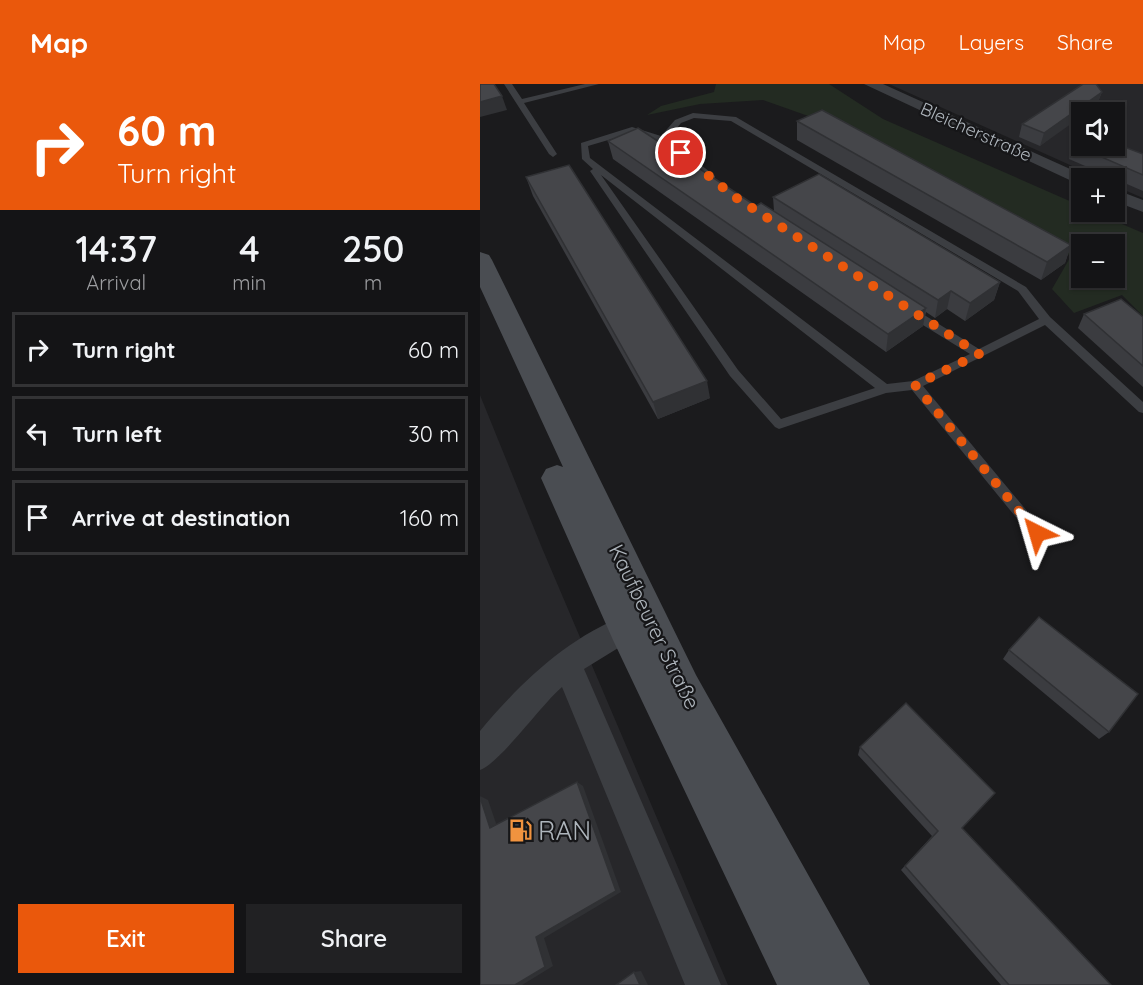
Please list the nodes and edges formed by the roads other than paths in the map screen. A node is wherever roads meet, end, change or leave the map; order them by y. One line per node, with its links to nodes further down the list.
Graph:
1 (508, 84): 5 (lane)
2 (595, 84): 4 (lane)
3 (872, 84): 9 (street, Bleicherstraße)
4 (572, 87): 5 (lane)
5 (520, 102): 7 (lane)
6 (663, 140): 8 (lane); 10 (lane); 16 (lane)
7 (553, 154)
8 (586, 159): 19 (lane); 19 (lane)
9 (1071, 174)
10 (724, 188)
11 (1125, 199): 12 (street)
12 (1143, 207)
13 (480, 260): 27 (main road, Kaufbeurer Straße)
14 (897, 303): 17 (lane)
15 (480, 310): 22 (main road, Kaufbeurer Straße)
16 (1046, 320): 17 (lane); 20 (lane)
17 (979, 354): 18 (lane)
18 (915, 385): 19 (lane); 21 (lane)
19 (885, 389)
20 (1143, 409)
21 (1037, 533)
22 (626, 628): 23 (street); 26 (main road, Kaufbeurer Straße)
23 (567, 664): 24 (street); 25 (street)
24 (480, 755)
25 (704, 985)
26 (801, 985)
27 (846, 985)

